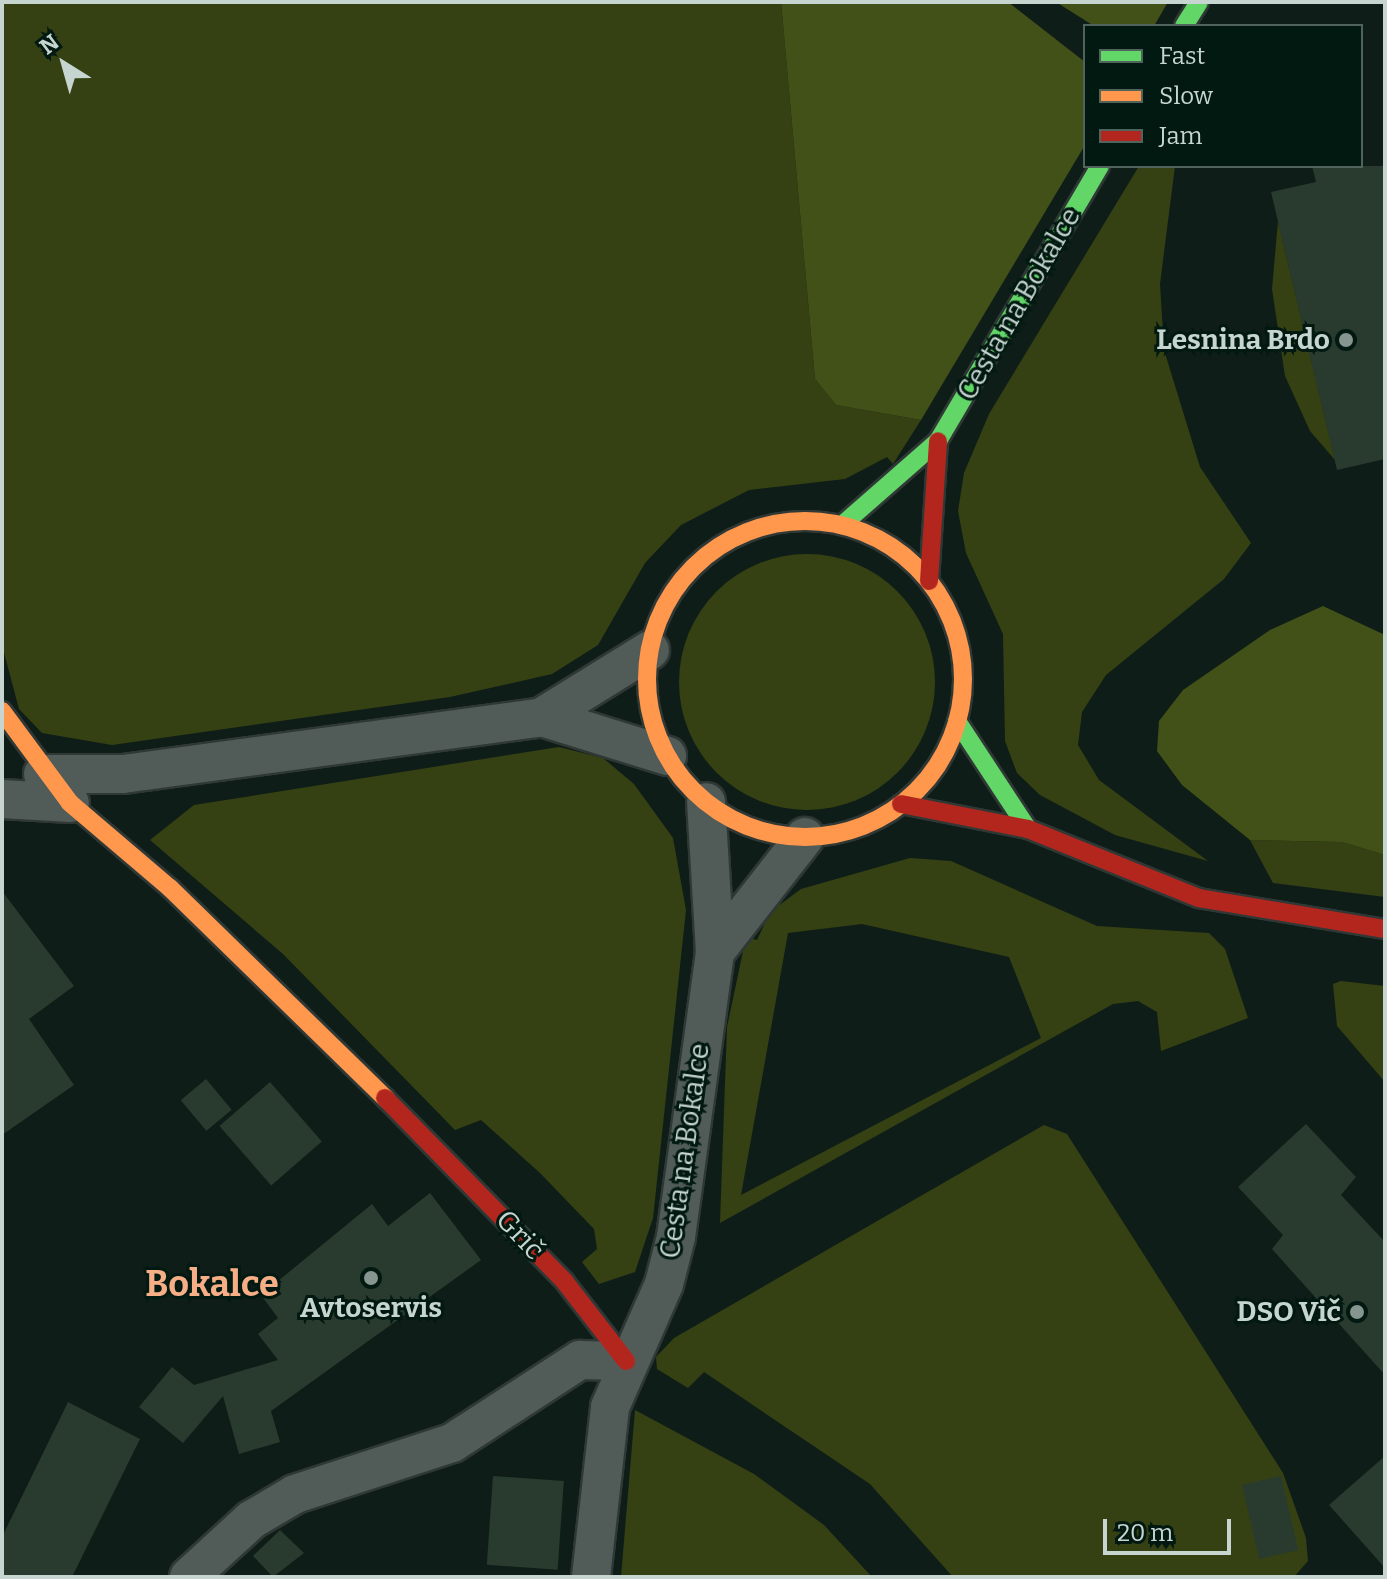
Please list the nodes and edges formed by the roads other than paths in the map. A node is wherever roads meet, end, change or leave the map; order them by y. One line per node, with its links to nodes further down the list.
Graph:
1 (1199, 2): 2 (street)
2 (1185, 24)
3 (1099, 168): 4 (street, Cesta na Bokalce)
4 (938, 441): 5 (street, Cesta na Bokalce); 6 (street, Cesta na Bokalce)
5 (842, 525): 6 (street); 7 (street)
6 (929, 581): 10 (street)
7 (650, 650): 9 (street); 11 (street)
8 (2, 711): 12 (street, Grič)
9 (542, 717): 11 (street); 12 (street)
10 (957, 721): 16 (street); 17 (street)
11 (667, 756): 14 (street)
12 (43, 774): 15 (street, Grič)
13 (2, 799): 15 (street)
14 (706, 802): 18 (street); 20 (street, Cesta na Bokalce)
15 (70, 803): 21 (street, Grič)
16 (901, 804): 17 (street); 18 (street)
17 (1028, 829): 19 (street)
18 (805, 837): 20 (street)
19 (1385, 929)
20 (715, 952): 21 (street, Cesta na Bokalce)
21 (626, 1361): 22 (street); 23 (street, Cesta na Bokalce)
22 (189, 1577)
23 (591, 1577)

